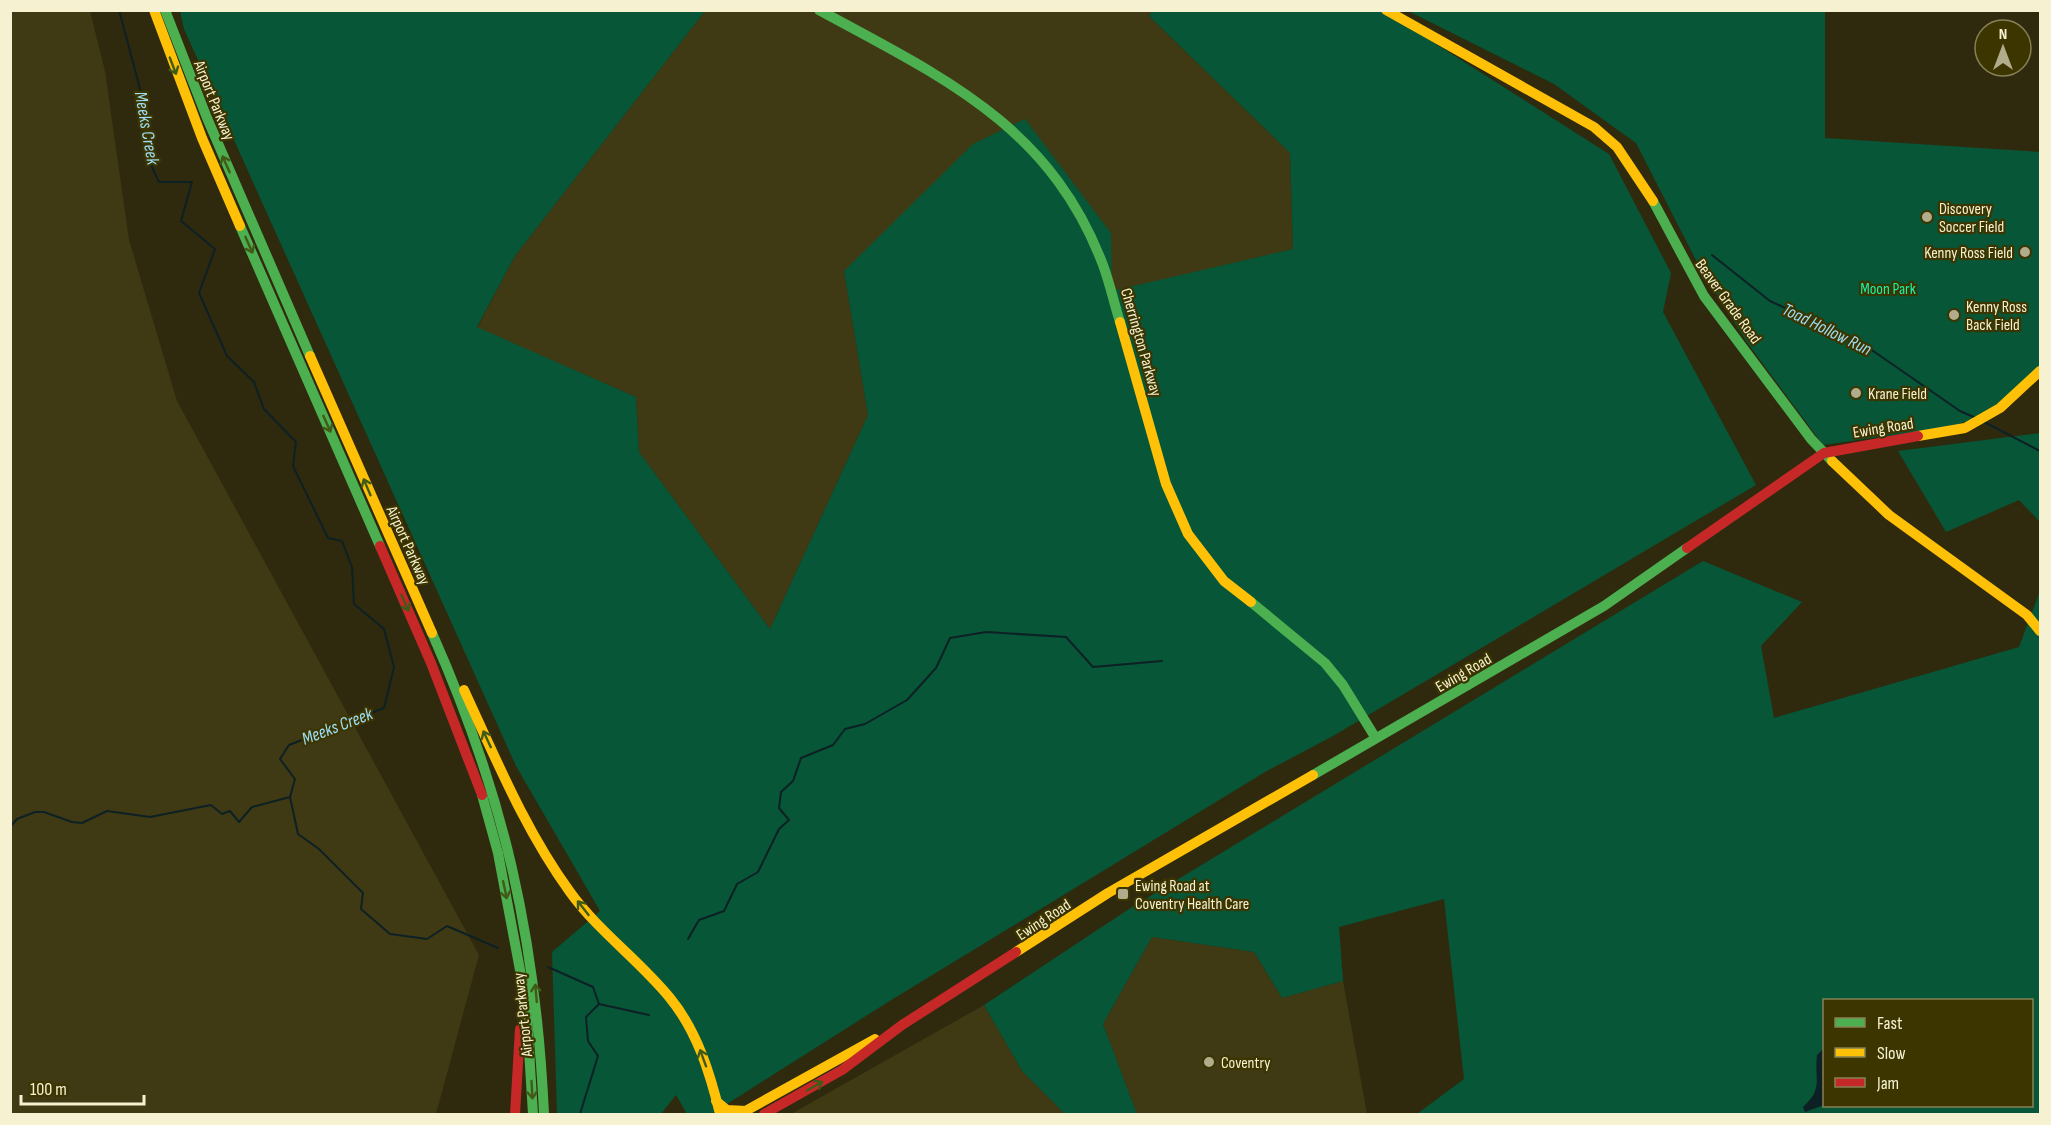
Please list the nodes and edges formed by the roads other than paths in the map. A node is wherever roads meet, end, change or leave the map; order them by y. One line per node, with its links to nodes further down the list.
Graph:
1 (154, 10): 10 (main road, Airport Parkway, one-way to 10)
2 (165, 10): 7 (main road, Airport Parkway, one-way to 2)
3 (819, 10): 9 (main road, Cherrington Parkway)
4 (1386, 10): 6 (main road, Beaver Grade Road)
5 (2040, 370): 6 (main road, Ewing Road)
6 (1824, 453): 8 (main road, Beaver Grade Road); 9 (main road, Ewing Road)
7 (408, 578): 12 (main road, one-way to 7); 16 (main road, Airport Parkway, one-way to 7)
8 (2040, 631)
9 (1375, 737): 11 (main road, Ewing Road)
10 (516, 949): 14 (main road); 15 (main road, Airport Parkway, one-way to 15)
11 (902, 1025): 13 (main road, Ewing Road); 18 (main road, Ewing Road, one-way to 11)
12 (716, 1101): 13 (main road); 17 (main road)
13 (743, 1113)
14 (515, 1114)
15 (533, 1114)
16 (544, 1114)
17 (720, 1114)
18 (764, 1114)

